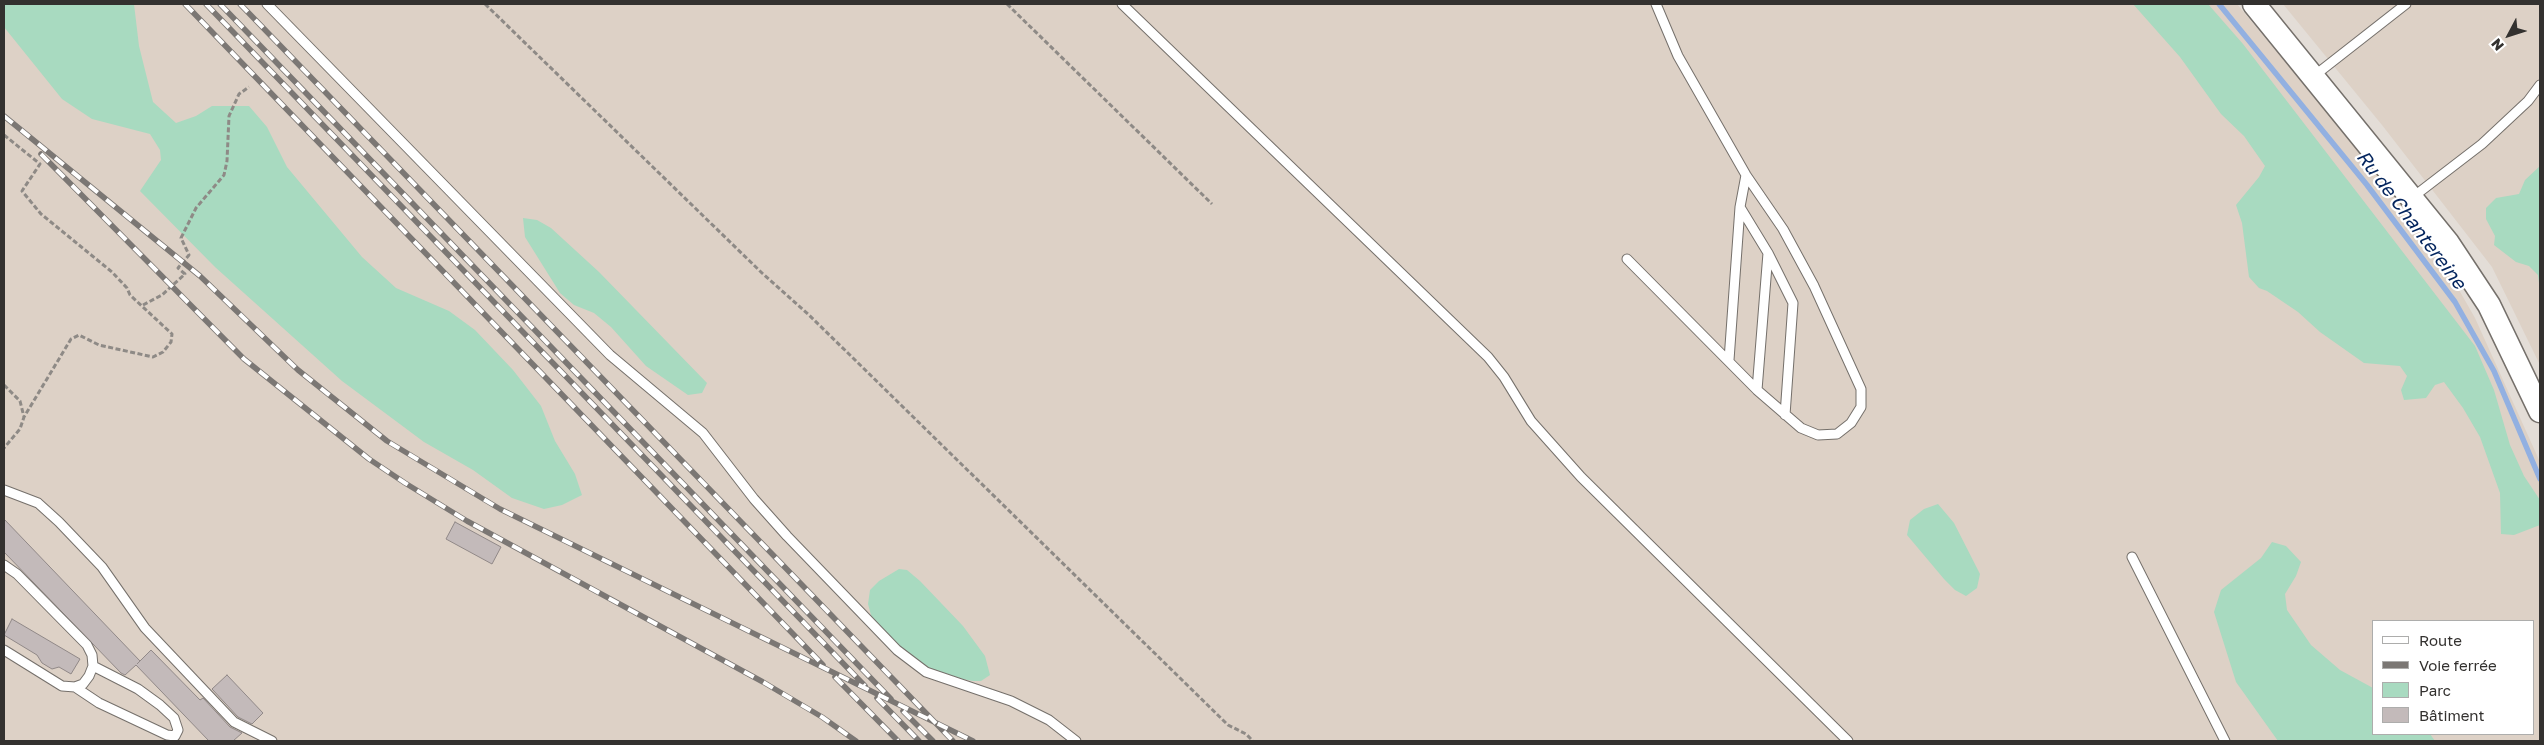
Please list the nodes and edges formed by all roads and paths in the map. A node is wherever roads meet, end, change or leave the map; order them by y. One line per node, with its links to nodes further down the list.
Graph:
1 (268, 4): 33 (lane)
2 (485, 4): 34 (path)
3 (1007, 4): 14 (path)
4 (1122, 4): 35 (lane)
5 (1656, 4): 12 (lane)
6 (2254, 4): 8 (street)
7 (2406, 4): 8 (lane)
8 (2314, 77): 13 (street)
9 (2540, 85): 13 (lane)
10 (249, 87): 18 (path)
11 (4, 134): 18 (path)
12 (1746, 175): 15 (lane); 23 (lane)
13 (2413, 198): 22 (street)
14 (1212, 204)
15 (1740, 207): 16 (lane); 19 (lane)
16 (1768, 253): 21 (lane); 23 (lane)
17 (1627, 259): 19 (lane)
18 (143, 306): 24 (path)
19 (1729, 360): 21 (lane)
20 (4, 385): 24 (path)
21 (1757, 390): 23 (lane)
22 (2540, 411)
23 (1785, 415)
24 (24, 417): 25 (path)
25 (4, 448)
26 (4, 490): 32 (lane)
27 (2132, 557): 36 (lane)
28 (4, 565): 30 (lane)
29 (4, 650): 31 (lane)
30 (93, 666): 31 (lane); 31 (lane)
31 (75, 687)
32 (272, 741)
33 (1076, 741)
34 (1253, 741)
35 (1848, 741)
36 (2225, 741)

